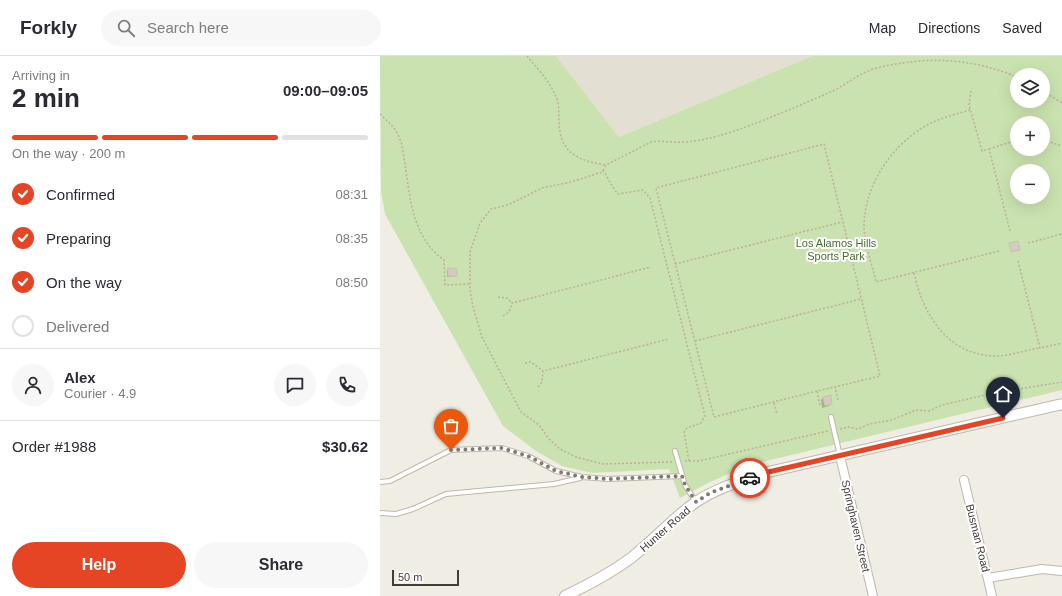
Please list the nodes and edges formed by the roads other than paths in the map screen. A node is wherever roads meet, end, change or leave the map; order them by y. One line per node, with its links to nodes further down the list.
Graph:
1 (1062, 404): 4 (street, Hunter Road)
2 (831, 416): 4 (lane)
3 (675, 451): 5 (lane)
4 (840, 456): 9 (street, Hunter Road); 14 (street, Springhaven Street)
5 (682, 476): 6 (lane); 9 (lane)
6 (582, 477): 8 (lane); 10 (lane)
7 (964, 480): 12 (street, Busman Road)
8 (380, 482)
9 (696, 502): 13 (street, Hunter Road)
10 (380, 513)
11 (1062, 570): 12 (street)
12 (988, 578): 15 (street, Busman Road)
13 (565, 596)
14 (873, 596)
15 (992, 596)

